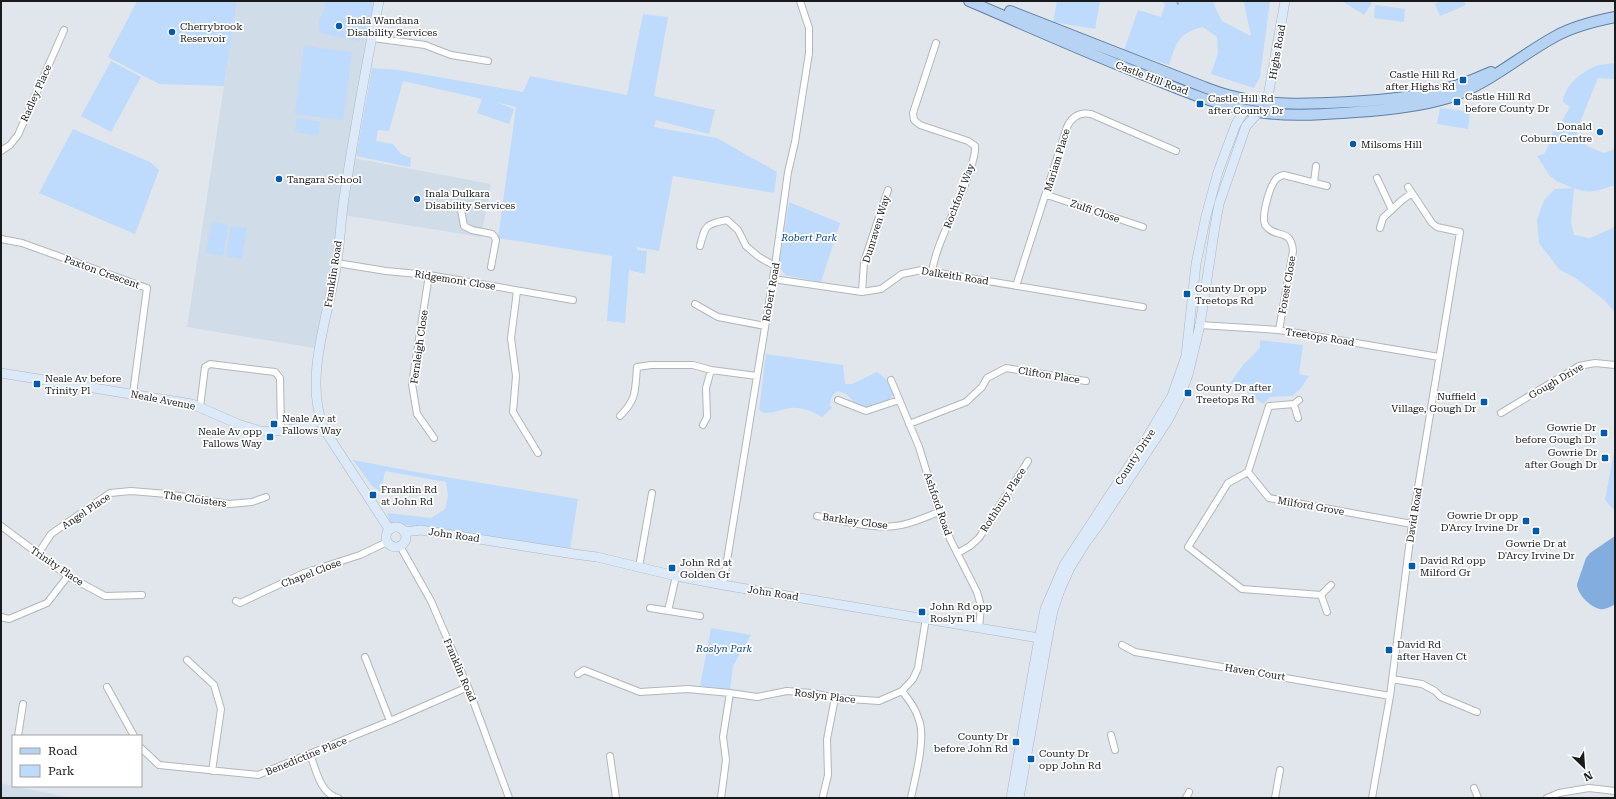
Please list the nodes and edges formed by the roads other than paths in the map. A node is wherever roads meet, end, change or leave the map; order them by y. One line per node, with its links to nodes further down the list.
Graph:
1 (379, 1): 8 (street, Franklin Road)
2 (800, 1): 33 (street, Robert Road)
3 (969, 1): 13 (main road, Castle Hill Road)
4 (985, 1): 12 (main road, Castle Hill Road)
5 (1285, 1): 12 (street, Highs Road)
6 (1615, 17): 10 (main road, Castle Hill Road)
7 (64, 30): 16 (street, Radley Place)
8 (373, 38): 11 (street); 32 (street, Franklin Road)
9 (936, 43): 35 (street, Rochford Way)
10 (1525, 55): 12 (main road, Castle Hill Road); 15 (main road, Castle Hill Road)
11 (488, 62)
12 (1267, 102): 13 (main road); 14 (main road); 15 (main road)
13 (1245, 110): 14 (main road, Castle Hill Road); 41 (street, County Drive)
14 (1259, 112): 15 (main road, Castle Hill Road); 45 (street, County Drive)
15 (1274, 114)
16 (1, 151)
17 (1176, 151): 25 (street, Mariam Place)
18 (1316, 166): 20 (street)
19 (1377, 178): 27 (street)
20 (1314, 182): 21 (street, Forest Close); 47 (street, Forest Close)
21 (1327, 186)
22 (1408, 187): 24 (street)
23 (888, 190): 40 (street, Dunraven Way)
24 (1412, 193): 27 (street); 49 (street, David Road)
25 (1047, 195): 28 (street, Zulfi Close); 38 (street, Mariam Place)
26 (461, 210): 34 (street)
27 (1392, 210): 29 (street)
28 (1143, 227)
29 (1380, 228)
30 (1, 239): 56 (street, Paxton Crescent)
31 (700, 246): 33 (street)
32 (337, 263): 36 (street, Ridgemont Close); 63 (street, Franklin Road)
33 (775, 266): 37 (street, Robert Road)
34 (491, 267)
35 (932, 272): 38 (street, Dalkeith Road); 40 (street, Dalkeith Road)
36 (429, 275): 39 (street, Ridgemont Close); 67 (street, Fernleigh Close)
37 (773, 279): 40 (street, Dalkeith Road); 46 (street, Robert Road)
38 (1016, 286): 44 (street, Dalkeith Road)
39 (517, 291): 42 (street, Ridgemont Close); 68 (street)
40 (862, 292)
41 (1192, 297): 45 (street); 48 (street, County Drive)
42 (573, 300)
43 (695, 304): 46 (street)
44 (1143, 307)
45 (1200, 325): 47 (street, Treetops Road); 48 (street); 99 (street, County Drive)
46 (765, 326): 53 (street, Robert Road)
47 (1279, 330): 49 (street, Treetops Road)
48 (1188, 339): 99 (street, County Drive)
49 (1439, 357): 76 (street, David Road)
50 (1615, 365): 60 (street, Gough Drive)
51 (711, 370): 53 (street); 61 (street); 65 (street)
52 (1, 373): 56 (street, Neale Avenue)
53 (757, 376): 87 (street, Robert Road)
54 (891, 380): 58 (street, Ashford Road)
55 (1086, 381): 64 (street, Clifton Place)
56 (134, 394): 59 (street, Neale Avenue)
57 (838, 400): 58 (street)
58 (899, 400): 64 (street, Ashford Road)
59 (200, 407): 66 (street, Neale Avenue); 66 (street)
60 (1501, 413)
61 (620, 416)
62 (1298, 418): 70 (street)
63 (321, 420): 66 (street, Neale Avenue); 78 (street, Franklin Road)
64 (909, 424): 74 (street, Ashford Road)
65 (704, 425)
66 (281, 431)
67 (434, 438)
68 (538, 453)
69 (1028, 461): 82 (street, Rothbury Place)
70 (1248, 472): 76 (street, Milford Grove); 90 (street)
71 (652, 492): 84 (street)
72 (146, 493): 73 (street, The Cloisters); 83 (street, Angel Place)
73 (266, 497)
74 (939, 512): 75 (street, Barkley Close); 82 (street, Ashford Road)
75 (817, 516)
76 (1412, 524): 104 (street, David Road)
77 (1, 526): 83 (street, Trinity Place)
78 (389, 529): 79 (street); 80 (street)
79 (404, 532): 81 (street); 84 (street, John Road)
80 (387, 542): 81 (street); 91 (street, Chapel Close)
81 (400, 546): 106 (street, Franklin Road)
82 (958, 553): 98 (street, Ashford Road)
83 (38, 554): 85 (street, Trinity Place)
84 (639, 567): 86 (street, John Road)
85 (68, 576): 89 (street, Trinity Place); 96 (street)
86 (676, 576): 87 (street, John Road); 93 (street)
87 (723, 584): 97 (street, John Road)
88 (1331, 585): 90 (street)
89 (142, 595)
90 (1321, 596): 94 (street)
91 (236, 601)
92 (650, 608): 93 (street)
93 (668, 611): 95 (street)
94 (1327, 612)
95 (700, 616)
96 (1, 617)
97 (926, 618): 98 (street, John Road); 107 (street, Roslyn Place)
98 (979, 628): 99 (street, John Road)
99 (1043, 639): 132 (street, County Drive); 133 (street, County Drive)
100 (1122, 645): 109 (street, Haven Court)
101 (365, 657): 113 (street)
102 (187, 660): 121 (street)
103 (578, 674): 108 (street, Roslyn Place)
104 (1392, 679): 109 (street, David Road); 112 (street)
105 (107, 686): 115 (street)
106 (468, 687): 113 (street, Benedictine Place); 128 (street, Franklin Road)
107 (902, 691): 110 (street, Roslyn Place); 131 (street)
108 (730, 693): 110 (street, Roslyn Place); 130 (street)
109 (1390, 696): 135 (street, David Road)
110 (835, 698): 125 (street)
111 (23, 704): 114 (street)
112 (1477, 712)
113 (390, 721): 119 (street, Benedictine Place)
114 (18, 735)
115 (133, 735)
116 (1111, 735): 118 (street)
117 (142, 749): 121 (street, Benedictine Place)
118 (1114, 750)
119 (310, 754): 121 (street, Benedictine Place); 127 (street)
120 (610, 756): 129 (street)
121 (212, 770)
122 (1280, 770): 134 (street)
123 (1474, 788): 136 (street)
124 (1615, 791): 126 (street)
125 (823, 796)
126 (1559, 796): 137 (street)
127 (338, 798)
128 (509, 798)
129 (616, 798)
130 (721, 798)
131 (911, 798)
132 (1011, 798)
133 (1019, 798)
134 (1275, 798)
135 (1372, 798)
136 (1478, 798)
137 (1547, 798)

